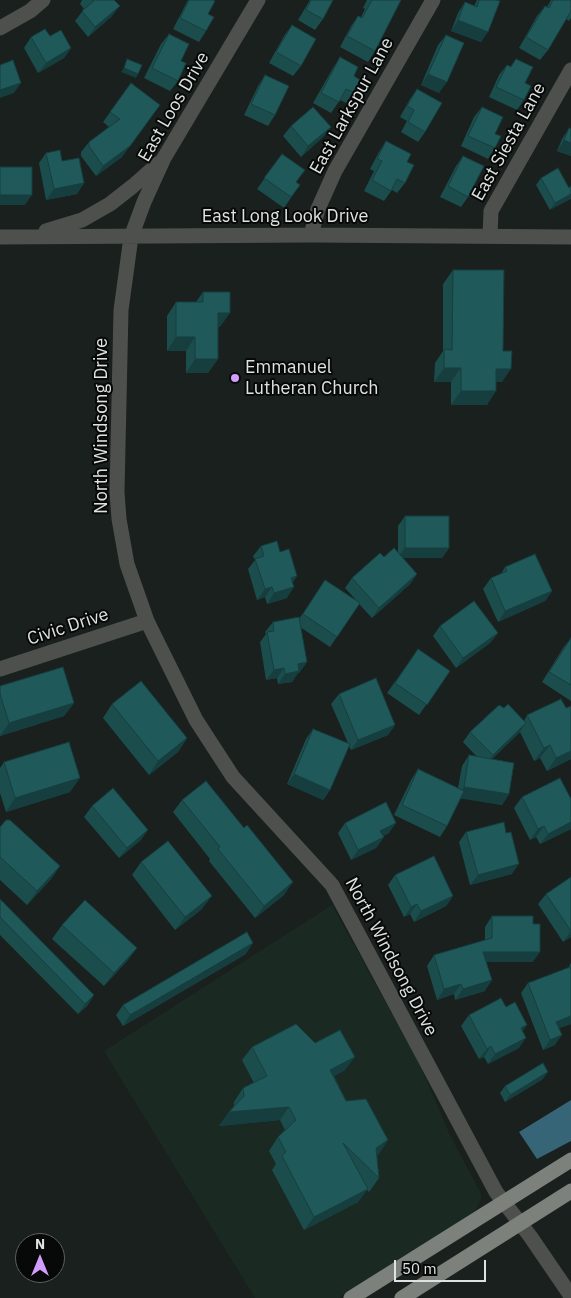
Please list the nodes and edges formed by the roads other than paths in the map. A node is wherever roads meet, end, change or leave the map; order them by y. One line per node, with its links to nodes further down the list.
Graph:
1 (43, 0): 4 (street)
2 (258, 0): 6 (street, East Loos Drive)
3 (433, 0): 7 (street, East Larkspur Lane)
4 (0, 28)
5 (571, 70): 8 (street, East Siesta Lane)
6 (164, 158): 9 (street); 10 (street, East Loos Drive)
7 (311, 235): 8 (street, East Long Look Drive); 10 (street, East Long Look Drive)
8 (490, 236): 11 (street, East Long Look Drive)
9 (7, 237): 10 (street, East Long Look Drive)
10 (131, 237): 12 (street, North Windsong Drive)
11 (571, 237)
12 (147, 621): 13 (street, Civic Drive); 16 (street, North Windsong Drive)
13 (0, 669)
14 (571, 1160): 16 (main road)
15 (571, 1191): 17 (main road)
16 (503, 1203): 17 (street, North Windsong Drive); 19 (main road)
17 (519, 1223): 18 (street, North Windsong Drive); 20 (main road)
18 (571, 1296)
19 (352, 1298)
20 (402, 1298)

